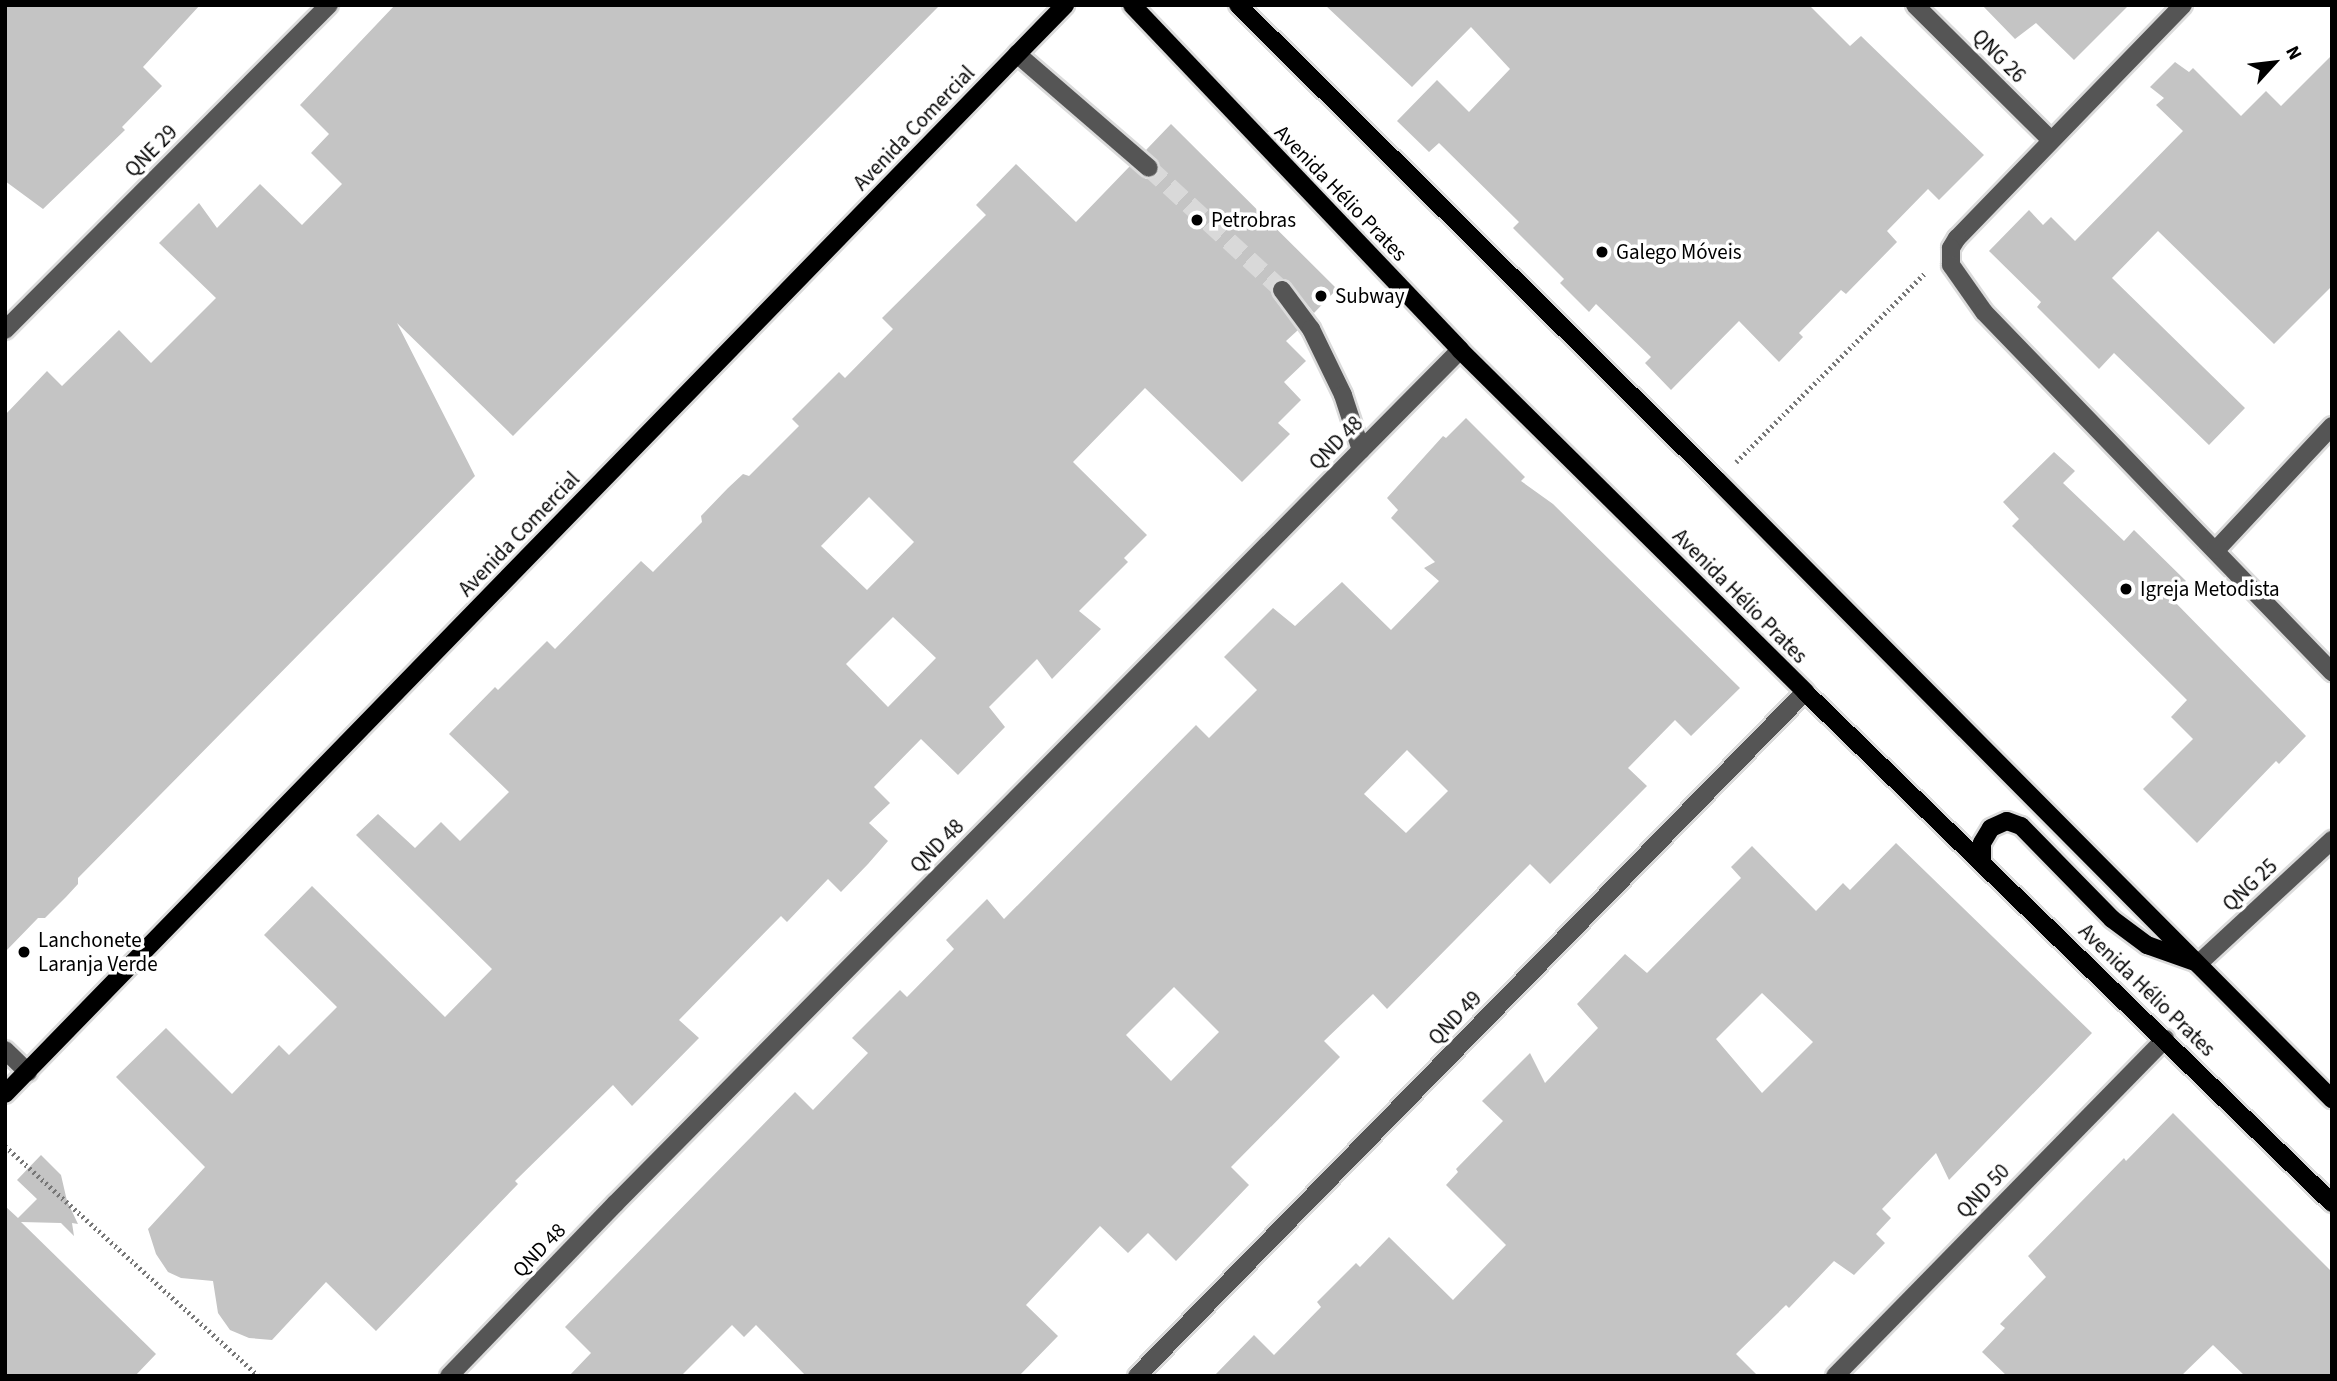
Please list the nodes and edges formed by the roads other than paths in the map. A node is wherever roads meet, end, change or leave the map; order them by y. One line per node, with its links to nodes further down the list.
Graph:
1 (329, 5): 11 (street, QNE 29)
2 (1065, 5): 7 (main road, Avenida Comercial)
3 (1132, 5): 12 (main road, Avenida Hélio Prates)
4 (1238, 5): 20 (main road)
5 (1914, 5): 8 (street, QNG 26)
6 (2183, 5): 8 (street)
7 (1017, 54): 9 (street); 23 (main road, Avenida Comercial)
8 (2051, 140): 15 (street)
9 (1149, 168)
10 (1282, 290): 14 (street)
11 (5, 330)
12 (1460, 350): 14 (street, QND 48); 17 (main road, Avenida Hélio Prates)
13 (2332, 426): 15 (street)
14 (1361, 450): 27 (street, QND 48)
15 (2216, 550): 16 (street)
16 (2332, 673)
17 (1805, 692): 19 (main road, Avenida Hélio Prates); 28 (street, QND 49)
18 (2332, 841): 20 (street, QNG 25)
19 (1982, 863): 20 (main road); 21 (main road, Avenida Hélio Prates)
20 (2198, 964): 25 (main road)
21 (2165, 1039): 26 (main road, Avenida Hélio Prates); 29 (street, QND 50)
22 (5, 1050): 23 (street)
23 (28, 1072): 24 (main road, Avenida Comercial)
24 (5, 1094)
25 (2332, 1099)
26 (2332, 1203)
27 (449, 1376)
28 (1137, 1376)
29 (1835, 1376)

